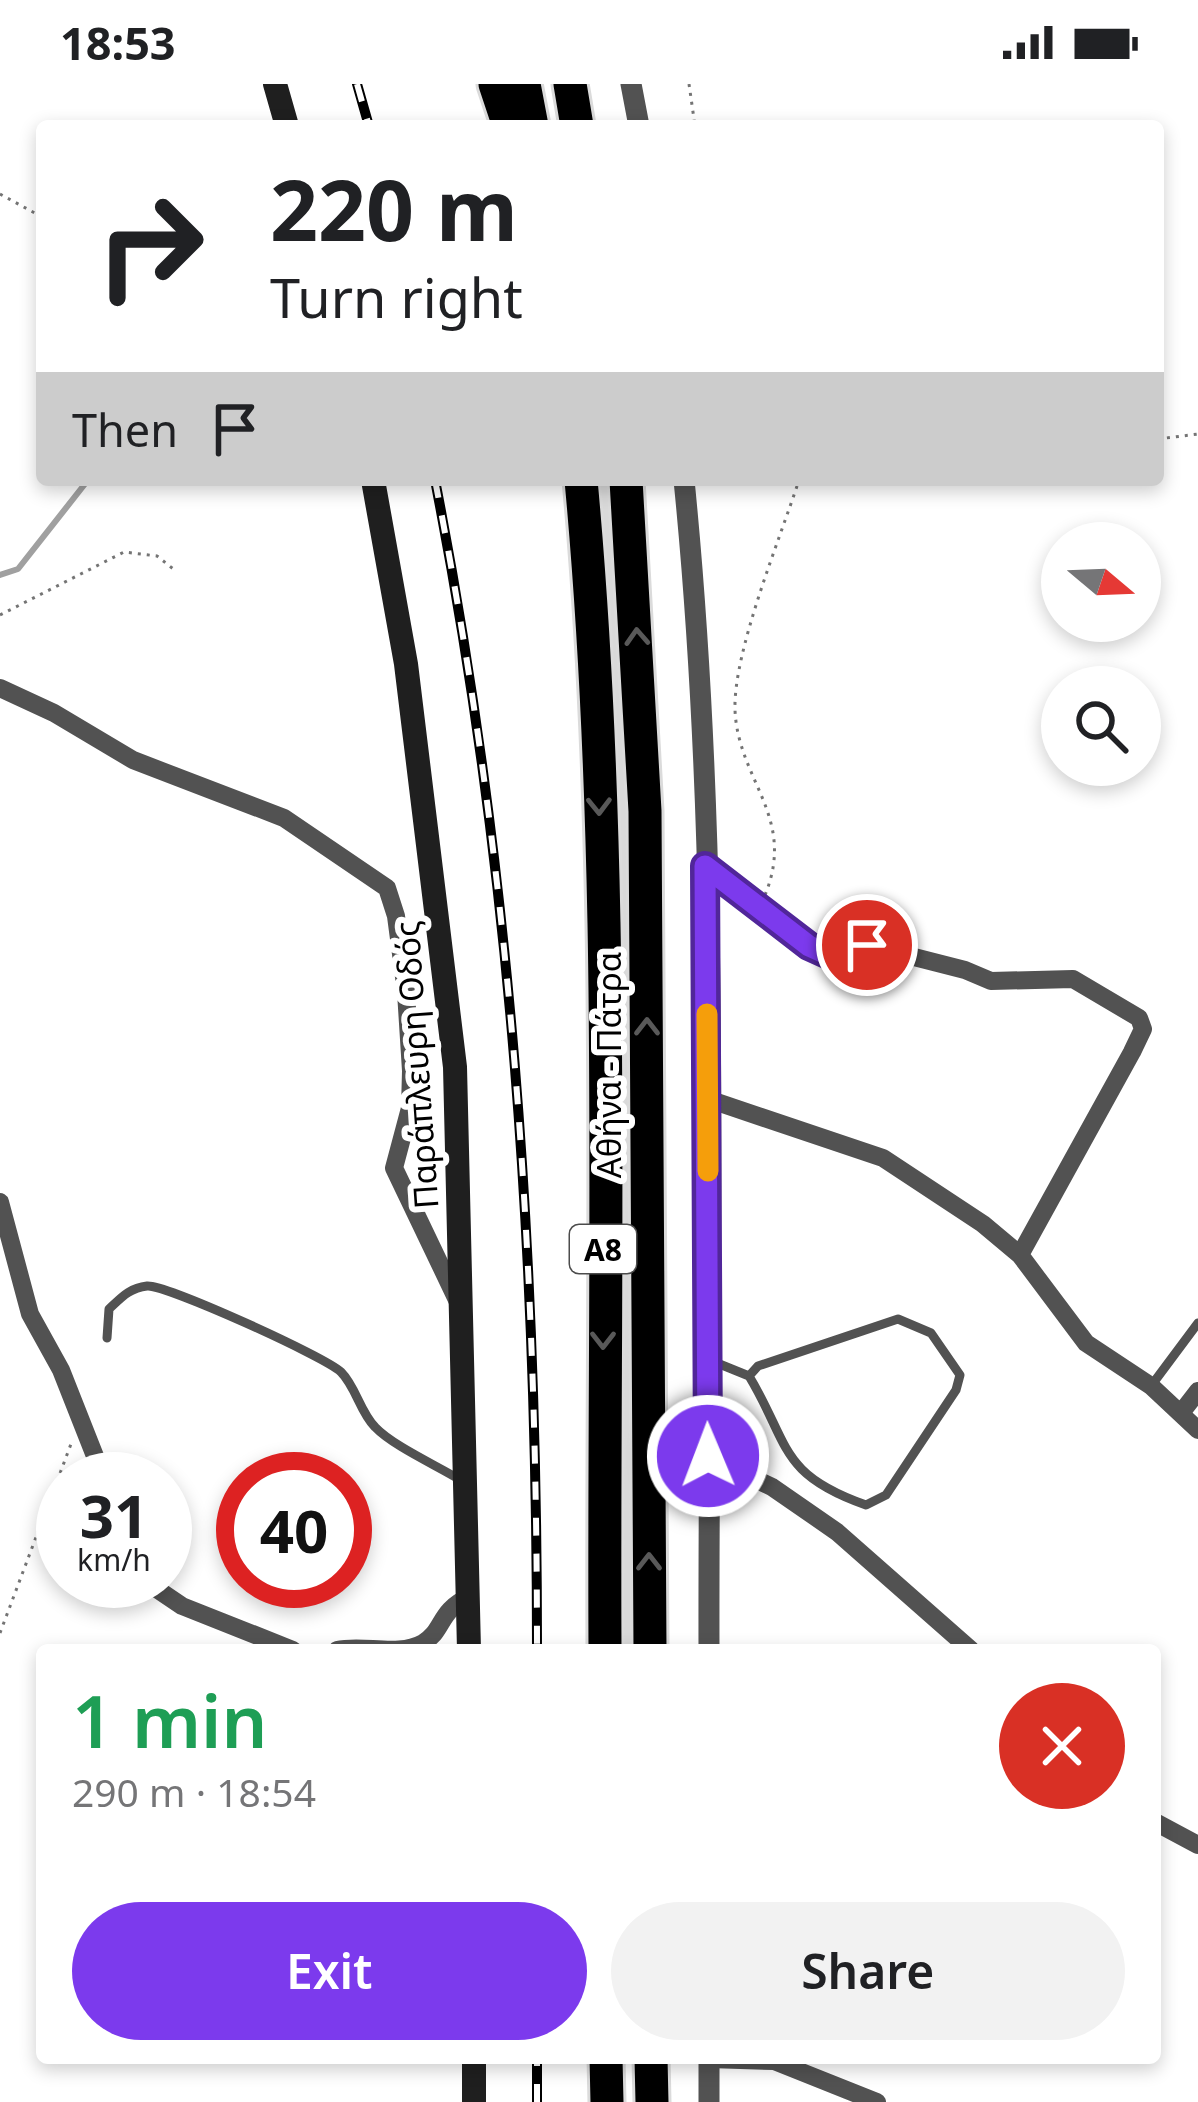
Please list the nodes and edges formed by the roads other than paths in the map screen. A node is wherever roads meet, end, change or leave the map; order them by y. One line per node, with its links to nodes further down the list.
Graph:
1 (275, 84): 6 (main road)
2 (495, 84): 7 (highway)
3 (524, 84): 8 (highway)
4 (570, 84): 9 (highway)
5 (632, 84): 10 (street)
6 (285, 120)
7 (507, 120)
8 (531, 120)
9 (577, 120)
10 (638, 120)
11 (374, 486): 20 (main road, Παράπλευρη Οδός)
12 (581, 486): 37 (highway, Αθήνα - Πάτρα / Α8, one-way to 37)
13 (626, 486): 38 (highway, Αθήνα - Πάτρα / Α8, one-way to 13)
14 (684, 486): 16 (street)
15 (0, 688): 20 (street)
16 (705, 866): 17 (street); 19 (street)
17 (709, 1099): 19 (street); 23 (street)
18 (0, 1202): 29 (street)
19 (1021, 1255): 25 (street)
20 (464, 1313): 31 (main road, Παράπλευρη Οδός)
21 (1198, 1323): 25 (lane)
22 (107, 1338): 31 (lane)
23 (707, 1359): 24 (lane); 30 (street)
24 (749, 1376): 24 (lane)
25 (1151, 1386): 27 (street)
26 (1198, 1391): 27 (street)
27 (1180, 1413): 28 (street)
28 (1198, 1430)
29 (93, 1452)
30 (708, 1456): 39 (street); 40 (street)
31 (466, 1484): 32 (main road, Παράπλευρη Οδός)
32 (469, 1597): 35 (street); 36 (main road, Παράπλευρη Οδός)
33 (187, 1608): 34 (street)
34 (277, 1644)
35 (419, 1644)
36 (470, 1644)
37 (604, 1644)
38 (650, 1644)
39 (709, 1644)
40 (964, 1644)
41 (1161, 1825): 42 (street)
42 (1198, 1845)
43 (474, 2064): 48 (main road)
44 (607, 2064): 49 (highway)
45 (652, 2064): 50 (highway)
46 (709, 2064): 51 (street)
47 (782, 2064): 52 (street)
48 (474, 2102)
49 (607, 2102)
50 (652, 2102)
51 (709, 2102)
52 (877, 2102)

